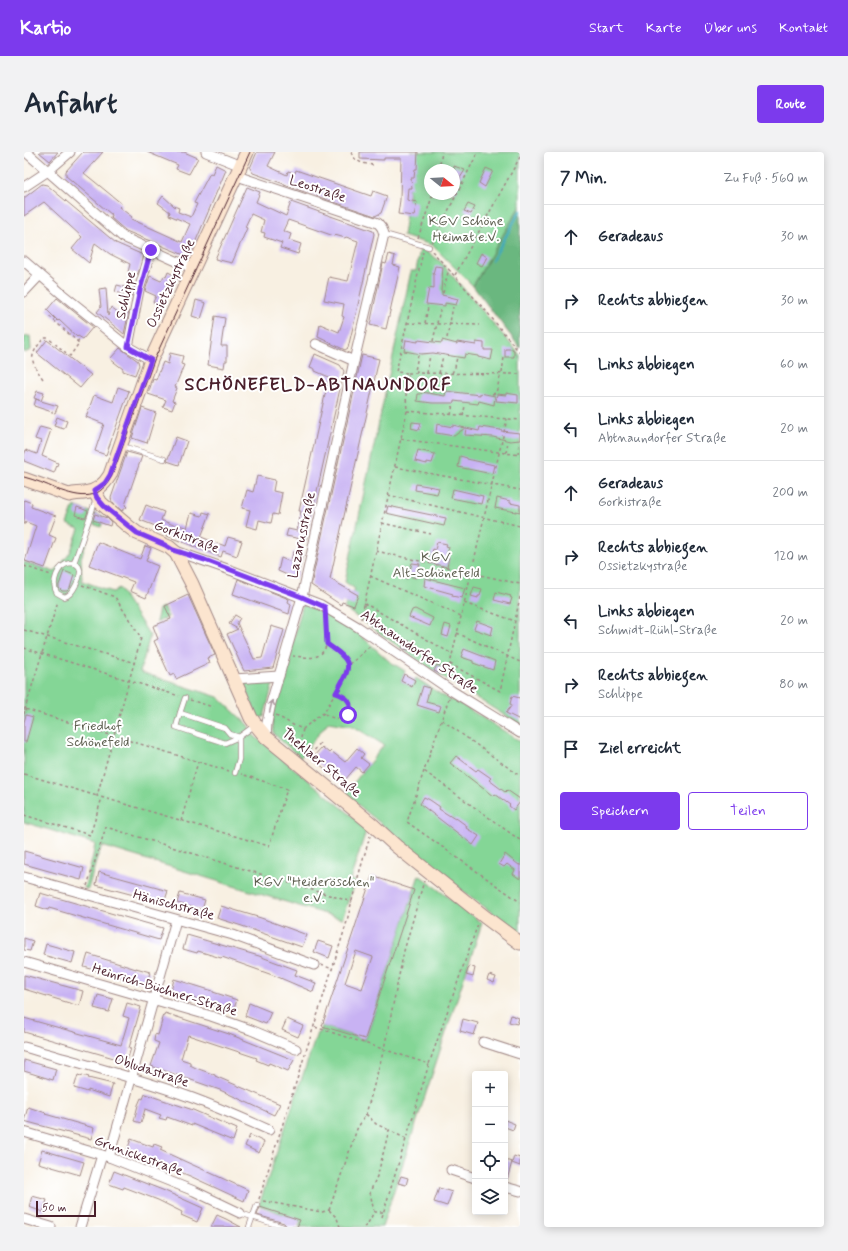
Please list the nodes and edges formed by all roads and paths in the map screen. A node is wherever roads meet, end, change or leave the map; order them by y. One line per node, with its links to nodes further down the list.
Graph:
1 (26, 152): 11 (street)
2 (70, 152): 11 (street)
3 (206, 152): 12 (street, Leostraße)
4 (248, 152): 12 (main road, Ossietzkystraße)
5 (351, 152): 10 (path)
6 (442, 152): 9 (path)
7 (478, 152): 17 (path)
8 (520, 157): 23 (path)
9 (440, 164)
10 (373, 165)
11 (48, 171): 13 (street); 18 (street)
12 (239, 171): 15 (street, Leostraße); 21 (main road, Ossietzkystraße)
13 (24, 186)
14 (431, 200): 16 (path)
15 (384, 234): 16 (lane); 49 (street, Lazarusstraße)
16 (416, 244): 17 (lane)
17 (429, 247): 22 (path)
18 (151, 250): 21 (street); 41 (street, Schlippe)
19 (423, 250): 31 (path)
20 (24, 261): 24 (street)
21 (194, 269): 48 (main road, Ossietzkystraße)
22 (451, 271): 23 (path); 26 (path)
23 (455, 275): 42 (path)
24 (40, 276): 25 (street); 41 (street)
25 (24, 292)
26 (443, 293)
27 (427, 305): 32 (path)
28 (453, 307): 34 (path)
29 (440, 310): 33 (path)
30 (48, 315): 38 (path)
31 (407, 323): 32 (path); 50 (path)
32 (425, 323): 33 (path)
33 (437, 324): 34 (path); 39 (path)
34 (449, 324): 35 (path); 37 (path)
35 (480, 325)
36 (80, 338): 38 (path)
37 (447, 338)
38 (78, 342): 57 (path)
39 (433, 342)
40 (316, 344): 49 (street)
41 (128, 347): 48 (street)
42 (520, 353)
43 (418, 355): 51 (path)
44 (430, 355): 52 (path)
45 (443, 356): 53 (path)
46 (504, 356): 55 (path)
47 (457, 357): 54 (path)
48 (151, 360): 69 (main road, Ossietzkystraße)
49 (354, 361): 96 (street, Lazarusstraße)
50 (408, 373): 51 (path); 61 (path)
51 (418, 373): 52 (path)
52 (427, 373): 53 (path)
53 (439, 373): 54 (path)
54 (452, 373): 55 (path)
55 (501, 373): 56 (path); 58 (path)
56 (520, 374)
57 (43, 379)
58 (492, 394)
59 (453, 404): 62 (path)
60 (465, 406): 63 (path)
61 (407, 411): 62 (path); 66 (path)
62 (451, 415): 63 (path)
63 (463, 416): 64 (path)
64 (507, 419): 65 (path); 70 (path)
65 (520, 420)
66 (401, 439): 70 (path); 74 (path)
67 (508, 442): 71 (path)
68 (519, 443): 72 (path)
69 (120, 446): 73 (lane); 80 (main road, Ossietzkystraße)
70 (500, 452): 71 (path); 77 (path)
71 (506, 453): 72 (path)
72 (519, 454)
73 (164, 459)
74 (394, 467): 77 (path); 81 (path)
75 (24, 470): 79 (main road)
76 (24, 479): 79 (main road)
77 (492, 484): 78 (path); 82 (path)
78 (520, 490)
79 (74, 493): 80 (main road)
80 (95, 494): 86 (main road, Gorkistraße); 88 (lane)
81 (388, 495): 82 (path); 83 (path)
82 (484, 517): 84 (path); 90 (path)
83 (382, 523): 85 (path); 87 (path)
84 (520, 526)
85 (430, 534)
86 (173, 550): 96 (street, Gorkistraße); 119 (main road, Theklaer Straße)
87 (376, 550): 90 (path); 92 (path)
88 (74, 563): 91 (lane); 93 (lane)
89 (24, 566): 91 (path)
90 (471, 572): 94 (path); 99 (path)
91 (57, 576): 95 (lane)
92 (370, 576): 98 (path); 101 (path)
93 (76, 584): 95 (lane); 115 (path)
94 (520, 584)
95 (60, 596): 106 (path)
96 (302, 597): 100 (street, Abtnaundorfer Straße); 112 (street, Lazarusstraße)
97 (520, 597): 103 (path)
98 (364, 603): 102 (path); 111 (path)
99 (464, 604): 101 (path); 103 (path)
100 (325, 607): 107 (street, Abtnaundorfer Straße); 108 (path)
101 (461, 616): 105 (path)
102 (361, 620)
103 (515, 621): 113 (path)
104 (24, 630): 106 (path)
105 (457, 633): 111 (path); 113 (path)
106 (48, 637): 110 (path); 115 (path)
107 (376, 640): 116 (path); 134 (street, Abtnaundorfer Straße)
108 (327, 644): 112 (path); 116 (path)
109 (24, 648): 110 (path)
110 (43, 653): 121 (path); 126 (path)
111 (452, 654): 117 (path)
112 (285, 656): 118 (street, Lazarusstraße)
113 (507, 656): 114 (path); 117 (path)
114 (520, 662)
115 (135, 663): 121 (path)
116 (348, 664): 122 (path)
117 (450, 664): 120 (path)
118 (279, 676): 119 (street); 127 (street, Lazarusstraße, one-way to 118)
119 (234, 679): 132 (main road, Theklaer Straße)
120 (448, 680)
121 (130, 681): 123 (path); 135 (path)
122 (336, 693): 129 (path); 129 (path)
123 (185, 698): 125 (path); 128 (lane)
124 (448, 699): 131 (path)
125 (214, 707)
126 (25, 709): 130 (path); 135 (path)
127 (270, 711): 133 (path); 137 (street, Lazarusstraße)
128 (180, 713): 136 (lane); 136 (lane)
129 (324, 713): 133 (path)
130 (24, 714)
131 (442, 720): 142 (path); 145 (path)
132 (256, 725): 136 (lane); 137 (main road, Theklaer Straße)
133 (303, 729): 140 (path)
134 (520, 733)
135 (114, 737): 141 (path); 146 (path)
136 (239, 737): 143 (lane)
137 (266, 737): 150 (main road, Theklaer Straße)
138 (288, 742): 140 (path)
139 (320, 743): 140 (path)
140 (299, 747)
141 (198, 762): 143 (path); 149 (path)
142 (424, 771): 151 (path); 156 (path)
143 (235, 773): 149 (path)
144 (24, 774): 146 (path)
145 (520, 776)
146 (97, 796): 147 (path)
147 (102, 798): 148 (path); 149 (path)
148 (24, 815)
149 (181, 821)
150 (373, 825): 152 (main road, Theklaer Straße); 155 (path)
151 (520, 840)
152 (427, 870): 157 (main road, Theklaer Straße); 168 (path)
153 (24, 877): 154 (street, Hänischstraße)
154 (84, 894): 155 (path); 158 (street, Hänischstraße)
155 (352, 902): 162 (path)
156 (520, 902)
157 (486, 917): 159 (main road, Theklaer Straße); 170 (path)
158 (176, 920): 161 (street, Hänischstraße); 163 (street)
159 (520, 943)
160 (24, 962): 163 (street, Heinrich-Büchner-Straße)
161 (314, 965): 162 (path)
162 (333, 969): 164 (path)
163 (154, 999): 167 (street, Heinrich-Büchner-Straße); 171 (street)
164 (315, 1027): 168 (path); 182 (path)
165 (483, 1042): 169 (street)
166 (24, 1047): 171 (street, Obludastraße)
167 (296, 1049)
168 (384, 1049): 170 (path); 172 (path)
169 (520, 1054)
170 (429, 1064): 176 (path)
171 (132, 1078): 173 (street, Obludastraße); 177 (street)
172 (366, 1114): 174 (path); 183 (path)
173 (269, 1130)
174 (388, 1130): 176 (path); 184 (path)
175 (24, 1132): 177 (street, Grunickestraße)
176 (406, 1139): 185 (path)
177 (105, 1156): 186 (street, Grunickestraße); 191 (street)
178 (451, 1170): 179 (street)
179 (472, 1177)
180 (508, 1187): 181 (street)
181 (520, 1191)
182 (258, 1203): 183 (path); 187 (lane)
183 (329, 1210): 194 (path)
184 (374, 1212): 185 (path); 195 (path)
185 (384, 1212): 188 (path)
186 (240, 1213): 187 (lane)
187 (252, 1217): 192 (lane); 193 (lane)
188 (382, 1217)
189 (24, 1219): 190 (street)
190 (51, 1227)
191 (80, 1227)
192 (249, 1227)
193 (283, 1227)
194 (340, 1227)
195 (364, 1227)

